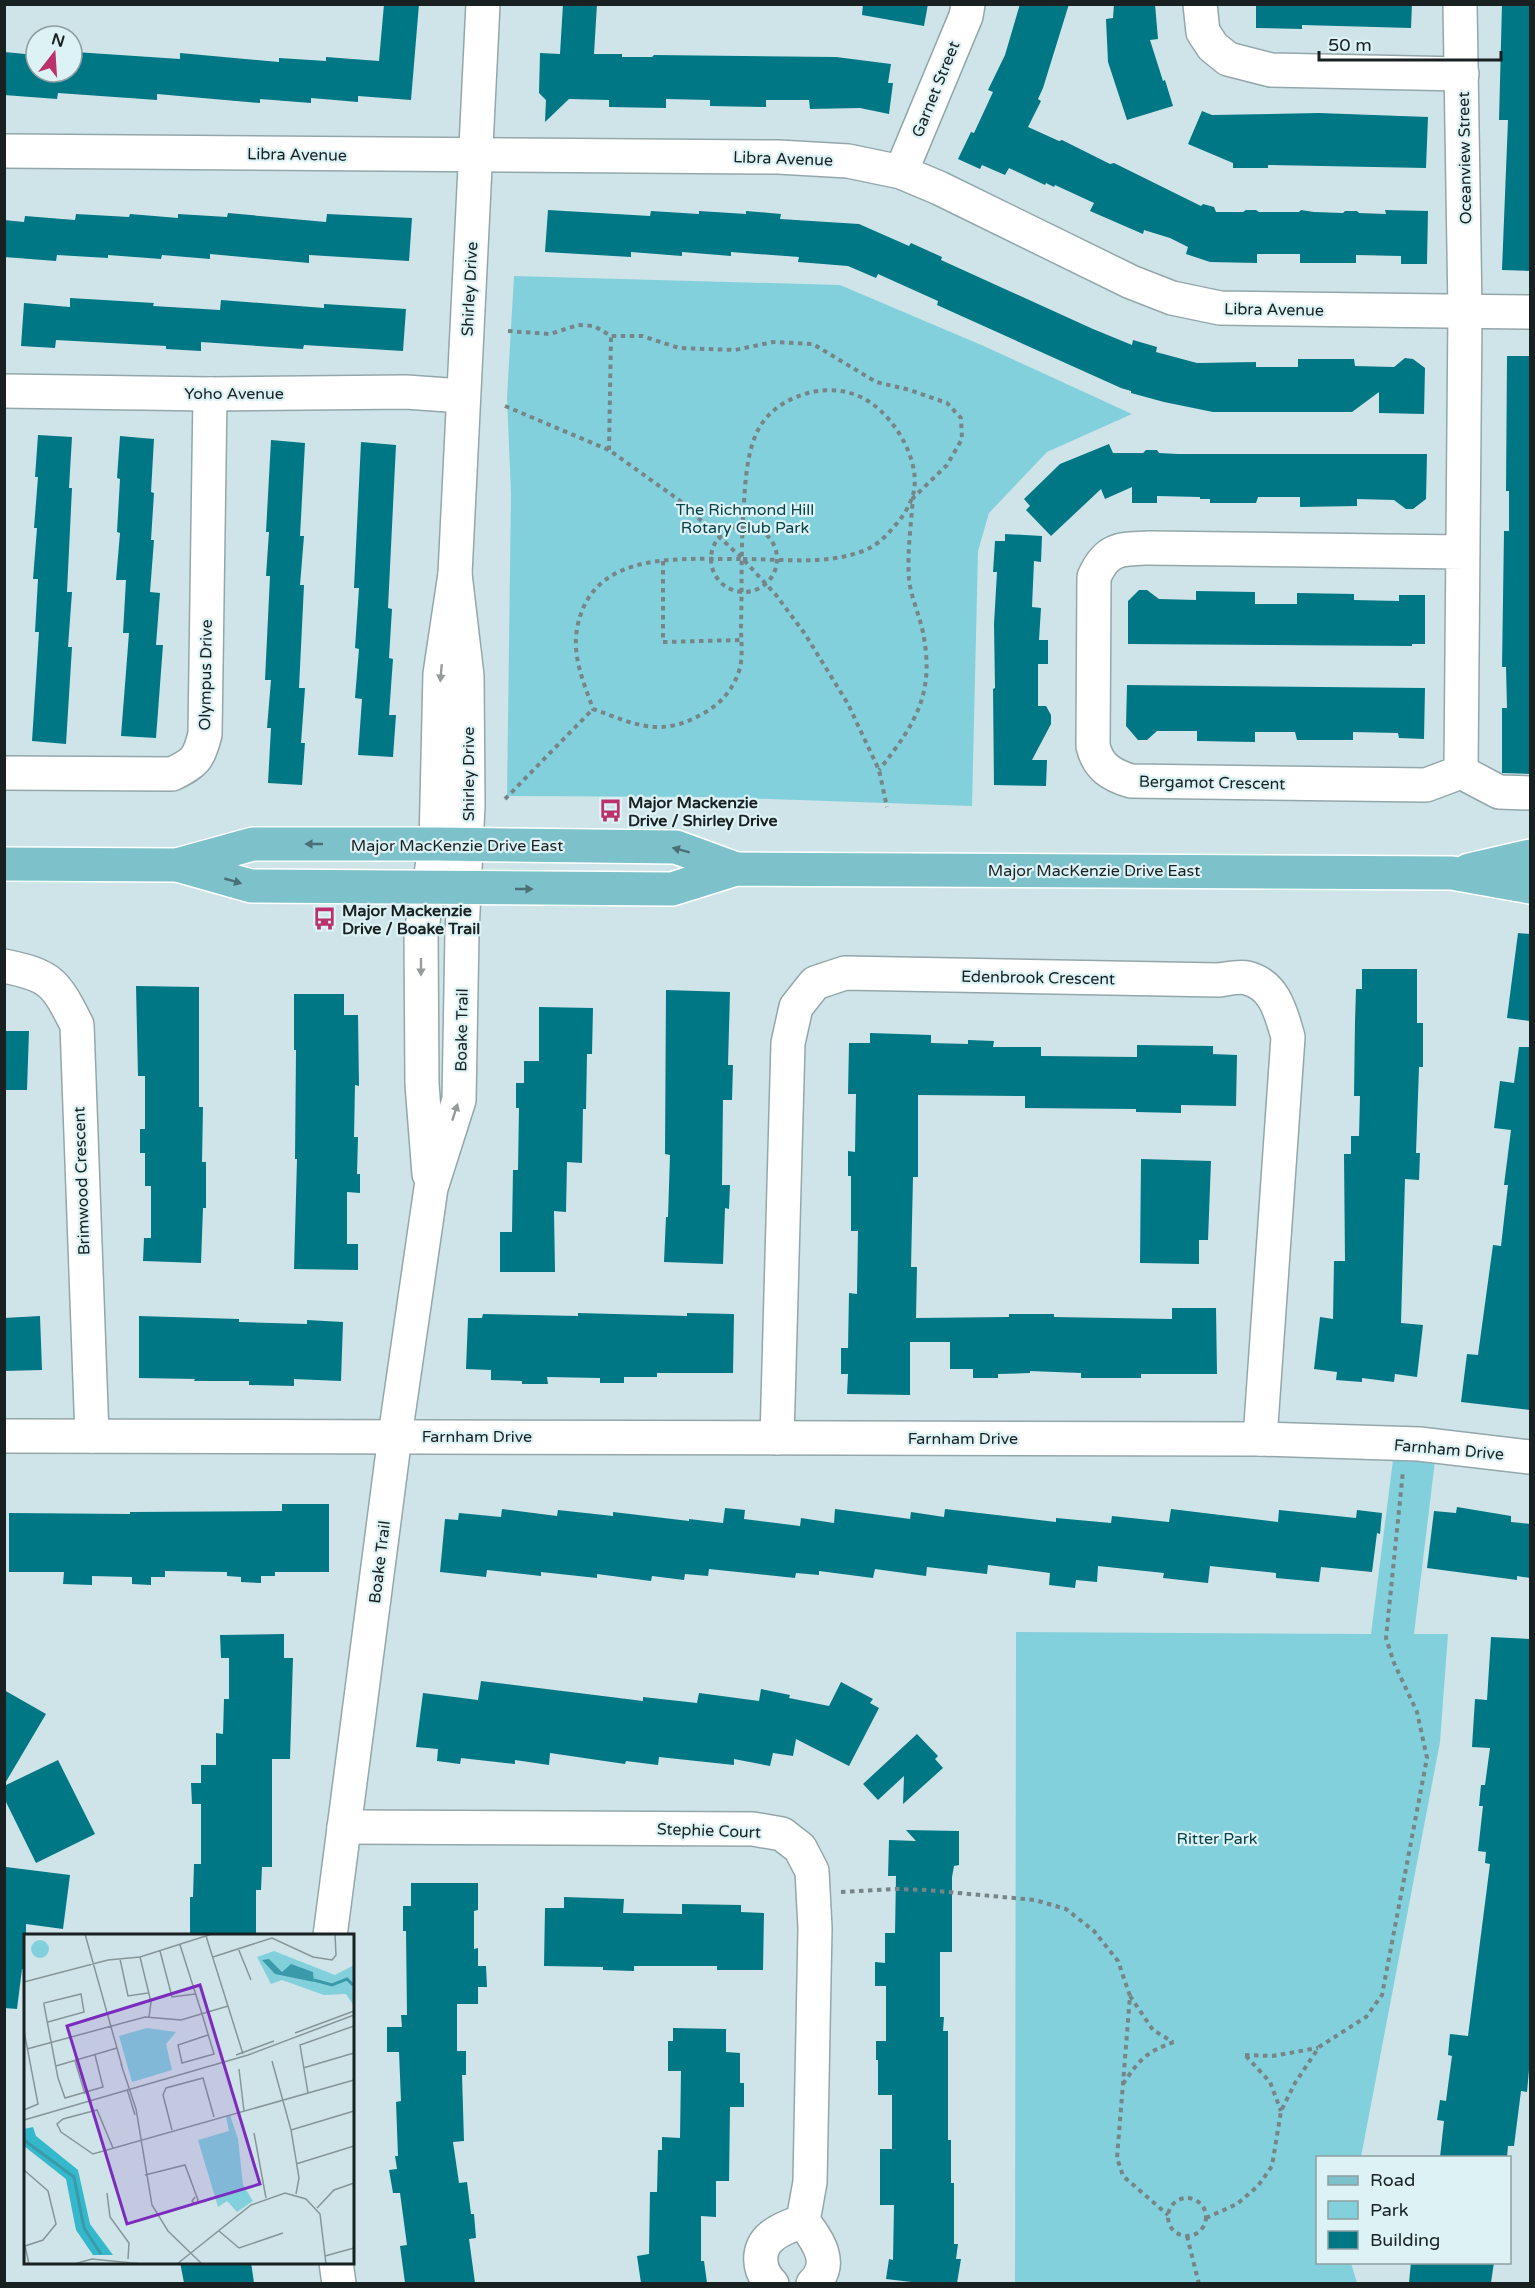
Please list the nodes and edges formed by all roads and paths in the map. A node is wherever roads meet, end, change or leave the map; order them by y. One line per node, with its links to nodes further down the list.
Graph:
1 (483, 4): 7 (street, Shirley Drive)
2 (968, 4): 8 (street, Garnet Street)
3 (1200, 4): 5 (street)
4 (1460, 4): 5 (street, Oceanview Street)
5 (1462, 74): 9 (street, Oceanview Street)
6 (4, 151): 7 (street, Libra Avenue)
7 (475, 154): 8 (street, Libra Avenue); 15 (street, Shirley Drive)
8 (901, 172): 9 (street, Libra Avenue)
9 (1465, 311): 10 (street, Libra Avenue); 21 (street)
10 (1530, 312)
11 (508, 331): 12 (path)
12 (611, 336): 17 (path); 18 (path)
13 (4, 391): 14 (street, Yoho Avenue)
14 (210, 394): 15 (street, Yoho Avenue); 32 (street, Olympus Drive)
15 (462, 396): 39 (street, Shirley Drive)
16 (505, 406): 17 (path)
17 (609, 450): 20 (path)
18 (913, 498): 19 (path); 23 (path); 30 (path)
19 (742, 526): 20 (path); 22 (path); 23 (path)
20 (719, 537): 22 (path); 24 (path)
21 (1463, 552): 31 (street); 31 (street, Bergamot Crescent)
22 (743, 559): 23 (path); 24 (path); 26 (path); 27 (path)
23 (778, 559): 26 (path)
24 (711, 560): 25 (path); 27 (path)
25 (663, 561): 28 (path); 29 (path)
26 (766, 585): 27 (path); 30 (path)
27 (742, 592): 28 (path)
28 (741, 640): 29 (path)
29 (593, 709): 34 (path)
30 (879, 770): 35 (path)
31 (1461, 772): 33 (street)
32 (4, 773)
33 (1530, 793)
34 (505, 799)
35 (887, 807)
36 (1530, 856): 41 (main road, Major MacKenzie Drive East)
37 (4, 864): 38 (main road, Major MacKenzie Drive East)
38 (177, 865): 39 (main road, Major MacKenzie Drive East, one-way to 39); 39 (main road, Major MacKenzie Drive East, one-way to 38)
39 (449, 866): 40 (main road, Major MacKenzie Drive East, one-way to 40); 40 (main road, Major MacKenzie Drive East, one-way to 39); 46 (street, Boake Trail)
40 (736, 869): 41 (main road, Major MacKenzie Drive East)
41 (1452, 873): 42 (main road, Major MacKenzie Drive East)
42 (1530, 887)
43 (4, 966): 45 (street, Brimwood Crescent)
44 (4, 1436): 45 (street)
45 (92, 1436): 46 (street)
46 (395, 1436): 47 (street, Farnham Drive); 51 (street, Boake Trail)
47 (777, 1438): 48 (street, Farnham Drive); 48 (street, Edenbrook Crescent)
48 (1260, 1439): 49 (street, Farnham Drive)
49 (1530, 1457)
50 (1405, 1460): 55 (path)
51 (344, 1827): 52 (street, Stephie Court); 53 (street, Boake Trail)
52 (813, 1892): 54 (path); 60 (street, Stephie Court)
53 (330, 1934)
54 (1130, 1996): 56 (path); 56 (path)
55 (1319, 2047): 57 (path); 57 (path)
56 (1123, 2085): 58 (path)
57 (1281, 2111): 59 (path)
58 (1167, 2215): 59 (path); 61 (path)
59 (1206, 2218): 61 (path)
60 (803, 2221): 64 (street); 65 (street)
61 (1187, 2236): 66 (path)
62 (336, 2264): 63 (street)
63 (339, 2283)
64 (772, 2283)
65 (813, 2283)
66 (1198, 2283)

